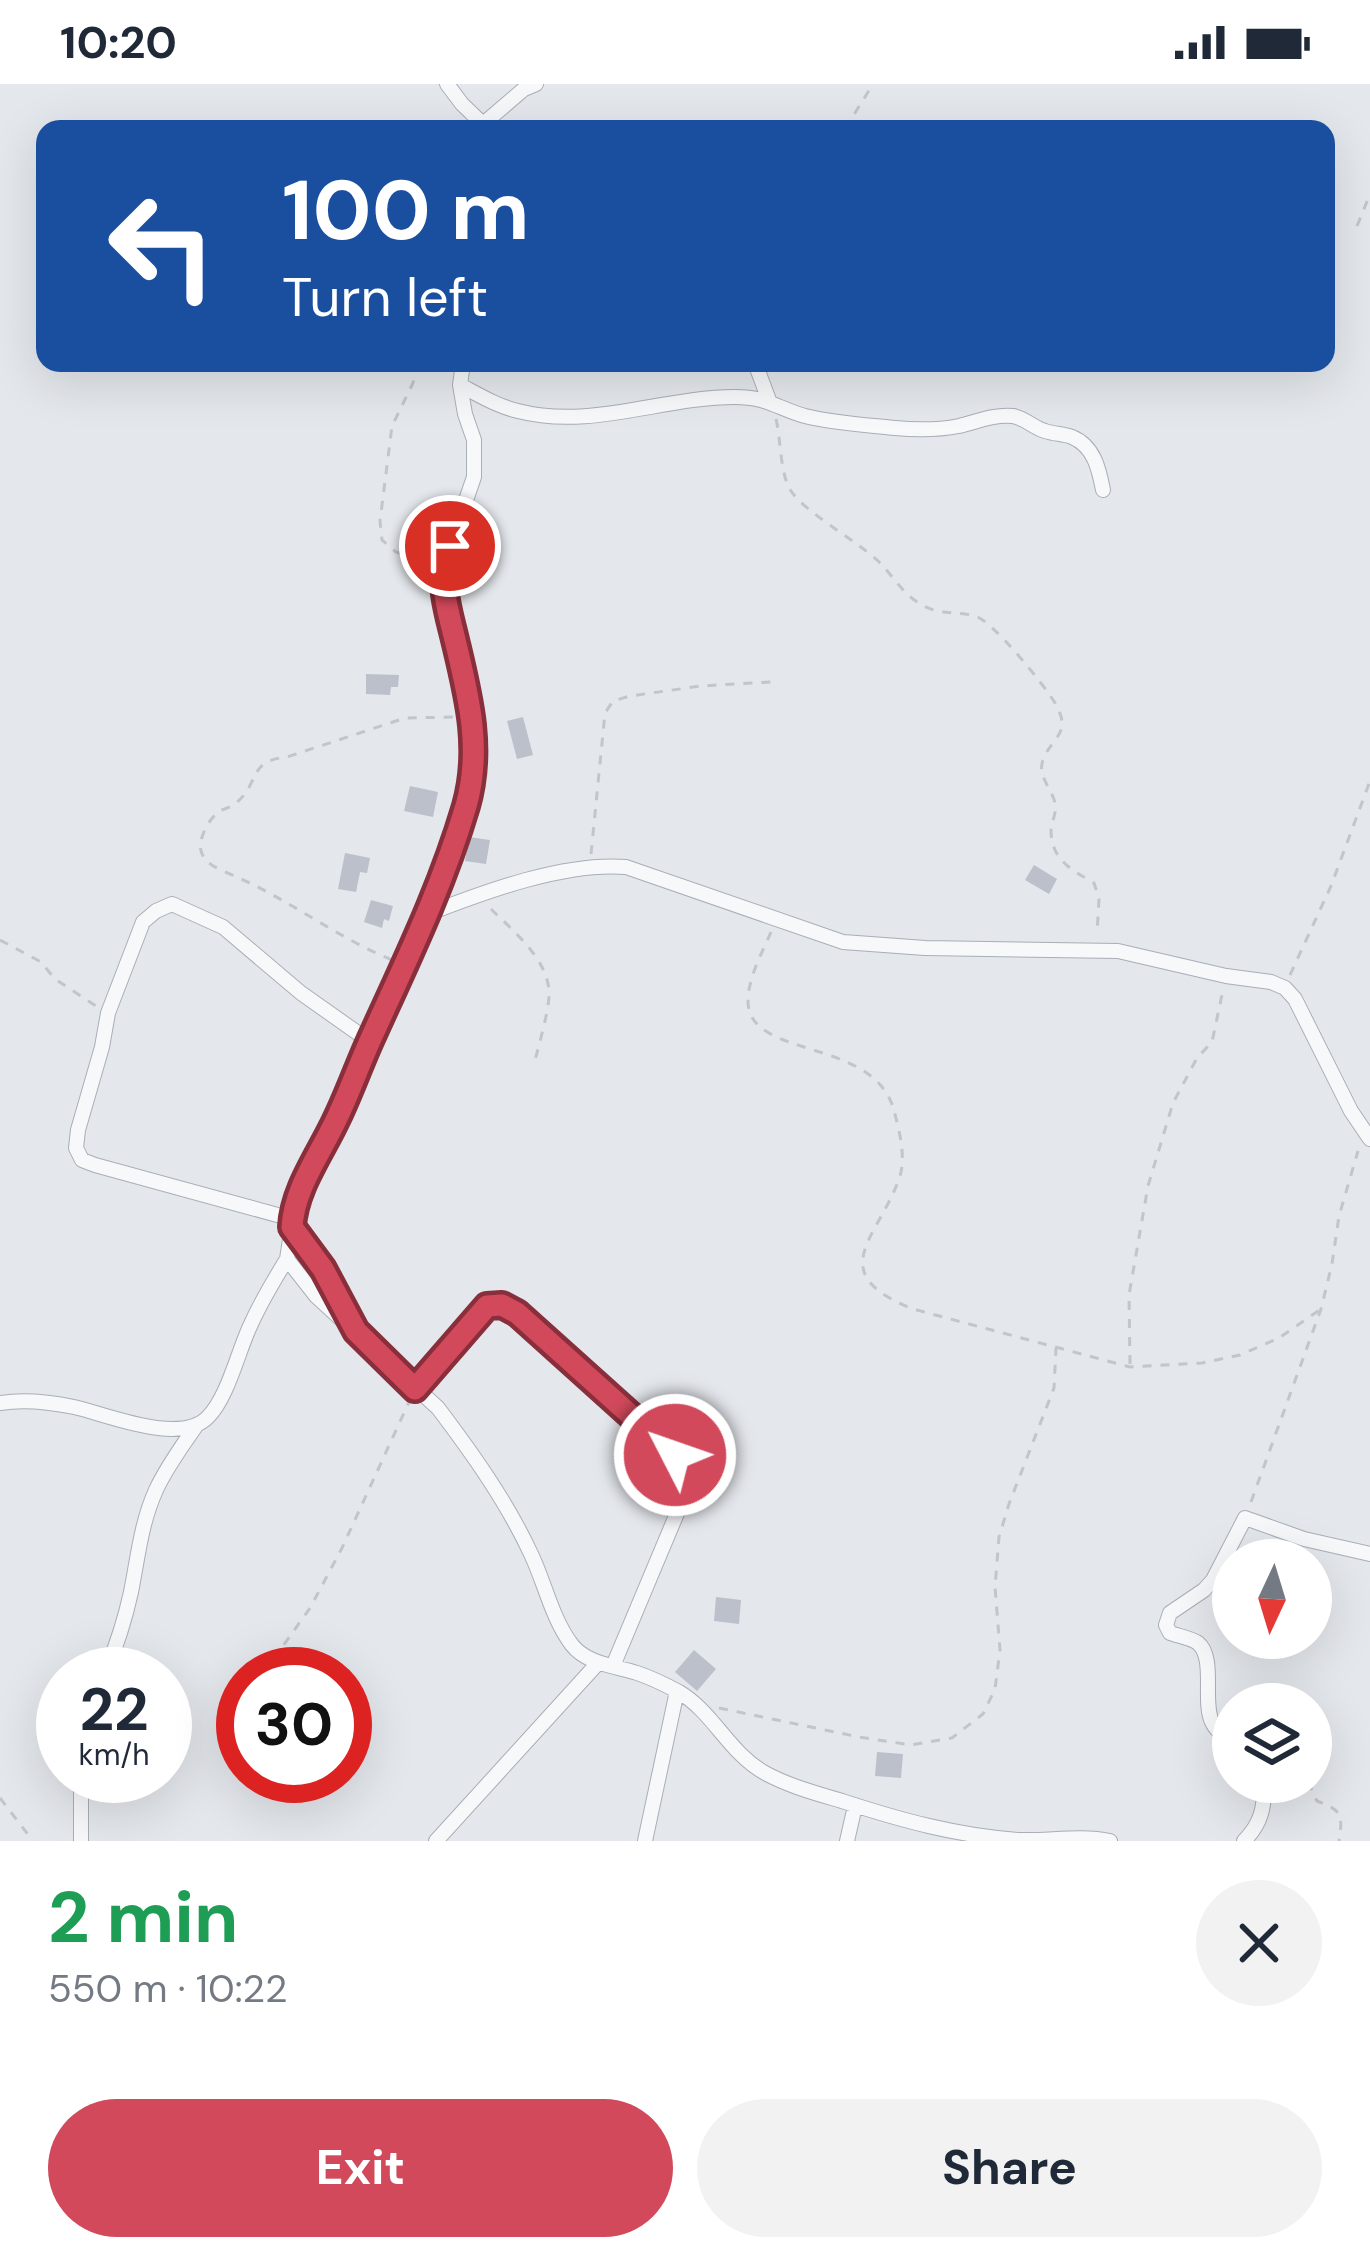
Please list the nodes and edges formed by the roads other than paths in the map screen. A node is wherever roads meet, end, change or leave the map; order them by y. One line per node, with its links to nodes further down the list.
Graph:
1 (447, 84): 3 (street)
2 (536, 84): 4 (street)
3 (479, 120)
4 (491, 120)
5 (462, 372): 7 (street)
6 (758, 372): 8 (street)
7 (460, 385): 8 (street); 10 (street)
8 (769, 400): 9 (street)
9 (1103, 490)
10 (430, 913): 11 (street); 12 (street)
11 (369, 1041): 13 (street); 13 (street)
12 (1367, 1136)
13 (292, 1223): 14 (street); 15 (street)
14 (287, 1259): 15 (street); 18 (street)
15 (356, 1331): 16 (street)
16 (415, 1389): 21 (street); 21 (street)
17 (0, 1403): 18 (street)
18 (196, 1426): 20 (street)
19 (1370, 1554): 23 (street)
20 (116, 1647)
21 (606, 1664): 22 (street); 28 (street)
22 (677, 1691): 26 (street); 29 (street)
23 (1212, 1722)
24 (81, 1803): 27 (street)
25 (1263, 1803): 32 (street)
26 (855, 1805): 30 (street); 31 (street)
27 (81, 1841)
28 (436, 1841)
29 (645, 1841)
30 (847, 1841)
31 (1110, 1841)
32 (1244, 1841)

